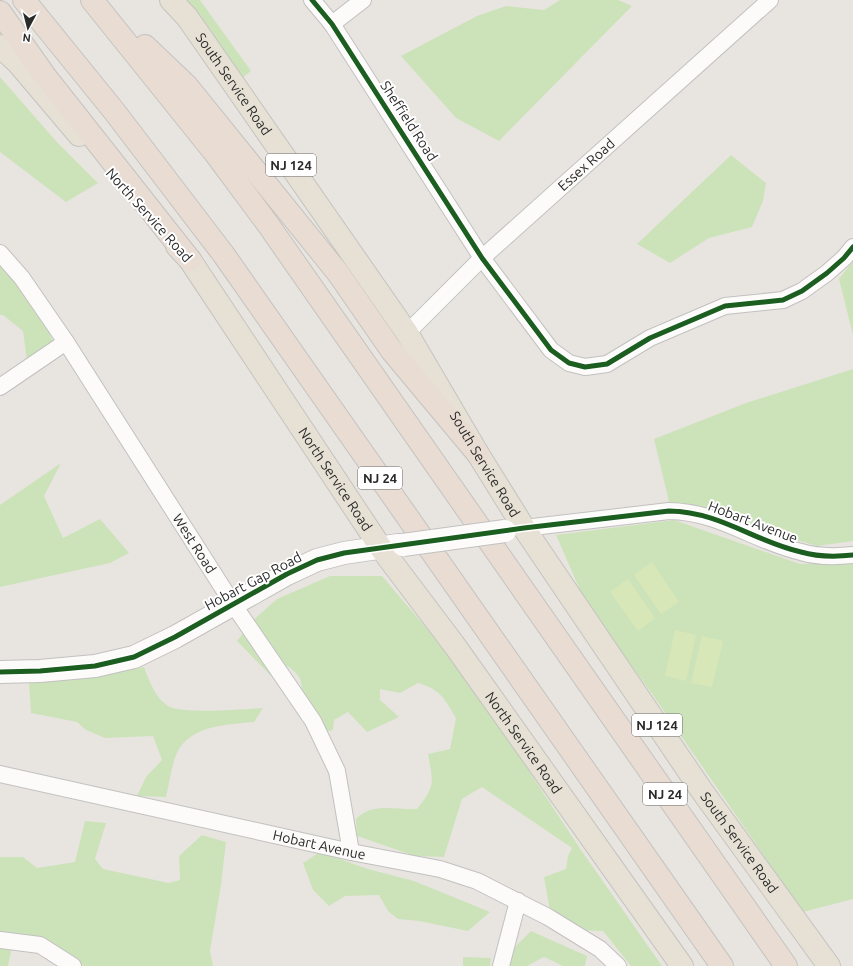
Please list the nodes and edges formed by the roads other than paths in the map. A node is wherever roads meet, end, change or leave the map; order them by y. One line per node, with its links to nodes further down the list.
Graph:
1 (24, 0): 32 (highway, NJ 24)
2 (92, 0): 33 (highway, NJ 24)
3 (99, 0): 18 (highway)
4 (171, 0): 15 (main road, South Service Road / NJ 124)
5 (312, 0): 9 (street, Sheffield Road)
6 (363, 0): 9 (street)
7 (770, 0): 13 (street, Essex Road)
8 (0, 12): 14 (highway)
9 (332, 24): 13 (street, Sheffield Road)
10 (0, 46): 14 (main road, North Service Road)
11 (853, 247): 13 (street, Sheffield Road)
12 (0, 253): 16 (street, West Road)
13 (482, 258): 15 (street, Essex Road)
14 (190, 260): 20 (main road, North Service Road)
15 (407, 333): 18 (main road, South Service Road / NJ 124)
16 (66, 342): 17 (street); 22 (street, West Road)
17 (0, 387)
18 (478, 454): 19 (main road, South Service Road / NJ 124)
19 (515, 529): 20 (street, Hobart Gap Road, bridge); 21 (street, Hobart Avenue); 34 (main road, South Service Road / NJ 124)
20 (381, 548): 22 (street, Hobart Gap Road); 31 (main road, North Service Road)
21 (853, 555)
22 (233, 604): 23 (street, Hobart Gap Road); 25 (street, West Road)
23 (0, 672)
24 (0, 774): 25 (street, Hobart Avenue)
25 (351, 852): 26 (street, Hobart Avenue)
26 (518, 901): 29 (street); 30 (street, Hobart Avenue)
27 (0, 940): 28 (street)
28 (73, 966)
29 (501, 966)
30 (618, 966)
31 (682, 966)
32 (722, 966)
33 (786, 966)
34 (829, 966)

